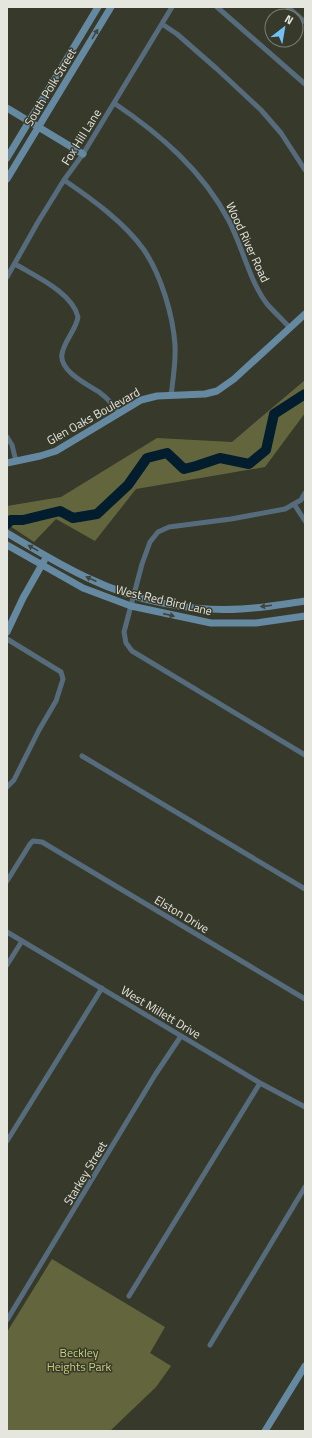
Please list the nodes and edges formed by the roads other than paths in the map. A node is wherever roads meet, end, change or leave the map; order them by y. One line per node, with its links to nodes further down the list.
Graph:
1 (98, 7): 11 (main road, South Polk Street)
2 (111, 7): 12 (main road, South Polk Street, one-way to 2)
3 (172, 7): 7 (street, Fox Hill Lane)
4 (217, 7): 8 (street)
5 (288, 7): 6 (street)
6 (305, 22)
7 (162, 24): 9 (street, Fox Hill Lane); 15 (street)
8 (305, 84)
9 (114, 103): 13 (street, Fox Hill Lane); 21 (street, Wood River Road)
10 (7, 108): 11 (main road)
11 (29, 121): 12 (main road); 14 (main road, South Polk Street)
12 (39, 127): 13 (main road); 16 (main road, South Polk Street)
13 (83, 154): 17 (street, Fox Hill Lane)
14 (7, 158)
15 (305, 170)
16 (7, 179)
17 (64, 180): 18 (street, Fox Hill Lane); 22 (street)
18 (15, 264): 19 (street, Fox Hill Lane); 23 (street)
19 (7, 277)
20 (305, 314): 21 (main road, Glen Oaks Boulevard)
21 (290, 328): 22 (main road, Glen Oaks Boulevard)
22 (171, 396): 23 (main road, Glen Oaks Boulevard)
23 (119, 412): 25 (main road, Glen Oaks Boulevard)
24 (7, 437): 25 (street)
25 (16, 460): 26 (main road, Glen Oaks Boulevard)
26 (7, 463)
27 (305, 494): 28 (street)
28 (294, 504): 29 (street); 34 (street)
29 (305, 521)
30 (7, 533): 32 (main road, West Red Bird Lane, one-way to 30)
31 (10, 546): 33 (main road, West Red Bird Lane)
32 (47, 556): 33 (main road); 34 (main road, West Red Bird Lane, one-way to 32)
33 (42, 565): 36 (main road, West Red Bird Lane); 38 (main road)
34 (134, 596): 35 (main road, West Red Bird Lane, one-way to 34); 36 (street)
35 (305, 601)
36 (131, 606): 37 (main road, West Red Bird Lane, one-way to 37); 40 (street)
37 (305, 616)
38 (7, 632)
39 (7, 639): 42 (street)
40 (305, 755)
41 (82, 756): 44 (street)
42 (7, 787)
43 (7, 881): 49 (street, Elston Drive)
44 (305, 889)
45 (7, 932): 46 (street, West Millett Drive)
46 (22, 941): 47 (street); 48 (street, West Millett Drive)
47 (7, 965)
48 (102, 988): 50 (street, West Millett Drive); 53 (street)
49 (305, 999)
50 (181, 1036): 51 (street, West Millett Drive); 56 (street, Starkey Street)
51 (260, 1083): 52 (street, West Millett Drive); 55 (street)
52 (305, 1107)
53 (7, 1141)
54 (305, 1187): 57 (street)
55 (129, 1296)
56 (7, 1320)
57 (210, 1345)
58 (305, 1366): 59 (main road)
59 (265, 1431)

